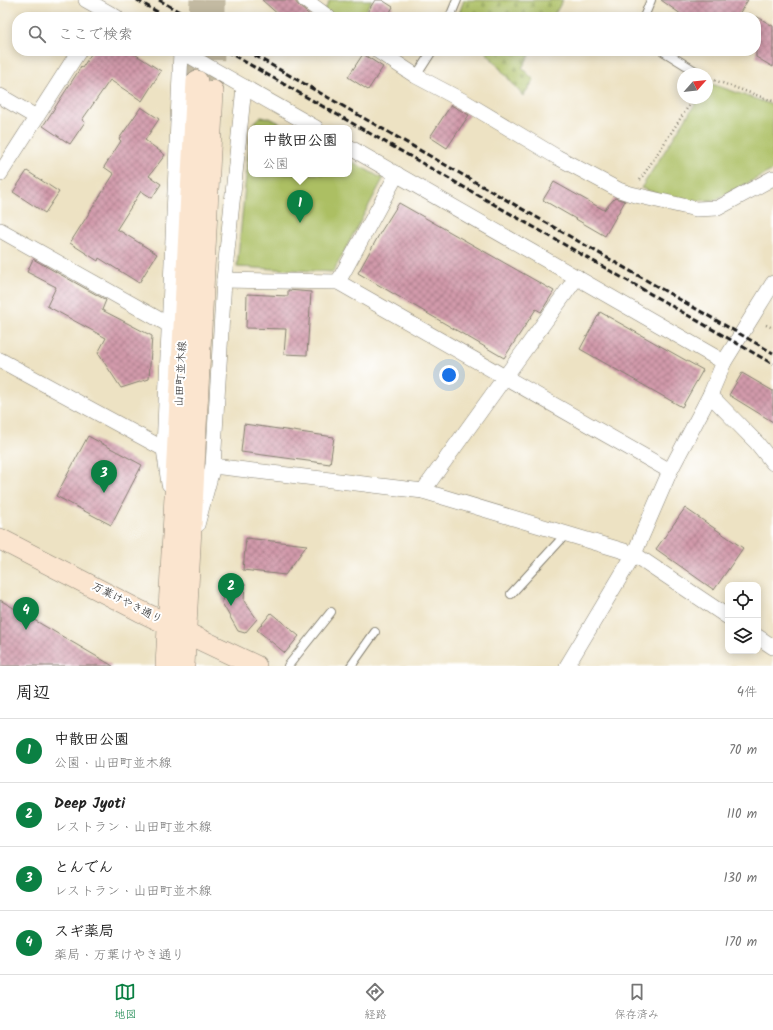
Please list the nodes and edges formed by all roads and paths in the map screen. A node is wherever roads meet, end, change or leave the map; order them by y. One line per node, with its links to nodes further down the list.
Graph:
1 (86, 0): 5 (street)
2 (306, 0): 6 (street)
3 (457, 0): 7 (lane)
4 (651, 0): 8 (lane)
5 (103, 12)
6 (322, 12)
7 (452, 12)
8 (646, 12)
9 (76, 56): 22 (street)
10 (181, 56): 34 (street)
11 (190, 56): 18 (street)
12 (386, 56): 16 (street)
13 (429, 56): 16 (lane)
14 (671, 56): 15 (lane)
15 (690, 68)
16 (416, 76): 28 (street)
17 (713, 80): 20 (path)
18 (244, 87): 23 (street); 31 (street)
19 (0, 96): 22 (street)
20 (773, 101)
21 (690, 104): 28 (path)
22 (36, 117): 25 (street)
23 (311, 125)
24 (352, 149): 26 (street)
25 (0, 174)
26 (397, 174): 30 (street); 32 (street)
27 (773, 178): 28 (street)
28 (630, 194)
29 (0, 230): 34 (street)
30 (577, 277): 35 (street); 37 (street)
31 (224, 280): 32 (street); 41 (street)
32 (338, 282): 37 (street)
33 (773, 283): 35 (street)
34 (169, 324): 39 (street)
35 (724, 362): 38 (street)
36 (2, 365): 39 (street)
37 (505, 377): 42 (street); 43 (street)
38 (710, 395): 40 (street); 42 (street)
39 (164, 449): 44 (street)
40 (773, 463)
41 (213, 466): 43 (street); 47 (street)
42 (670, 471): 48 (street)
43 (423, 491): 45 (street)
44 (174, 523): 47 (street, 山田町並木線); 52 (street, 山田町並木線)
45 (566, 534): 48 (street); 49 (lane)
46 (0, 538): 52 (street, 万葉けやき通り)
47 (190, 550): 52 (street, 山田町並木線)
48 (634, 554): 51 (street); 61 (street)
49 (511, 594)
50 (331, 612): 59 (lane)
51 (725, 615)
52 (177, 628): 56 (street, 山田町並木線); 57 (street, 山田町並木線); 58 (street, 万葉けやき通り)
53 (375, 632): 60 (lane)
54 (761, 639): 55 (street)
55 (773, 647)
56 (166, 666)
57 (184, 666)
58 (256, 666)
59 (288, 666)
60 (351, 666)
61 (567, 666)

